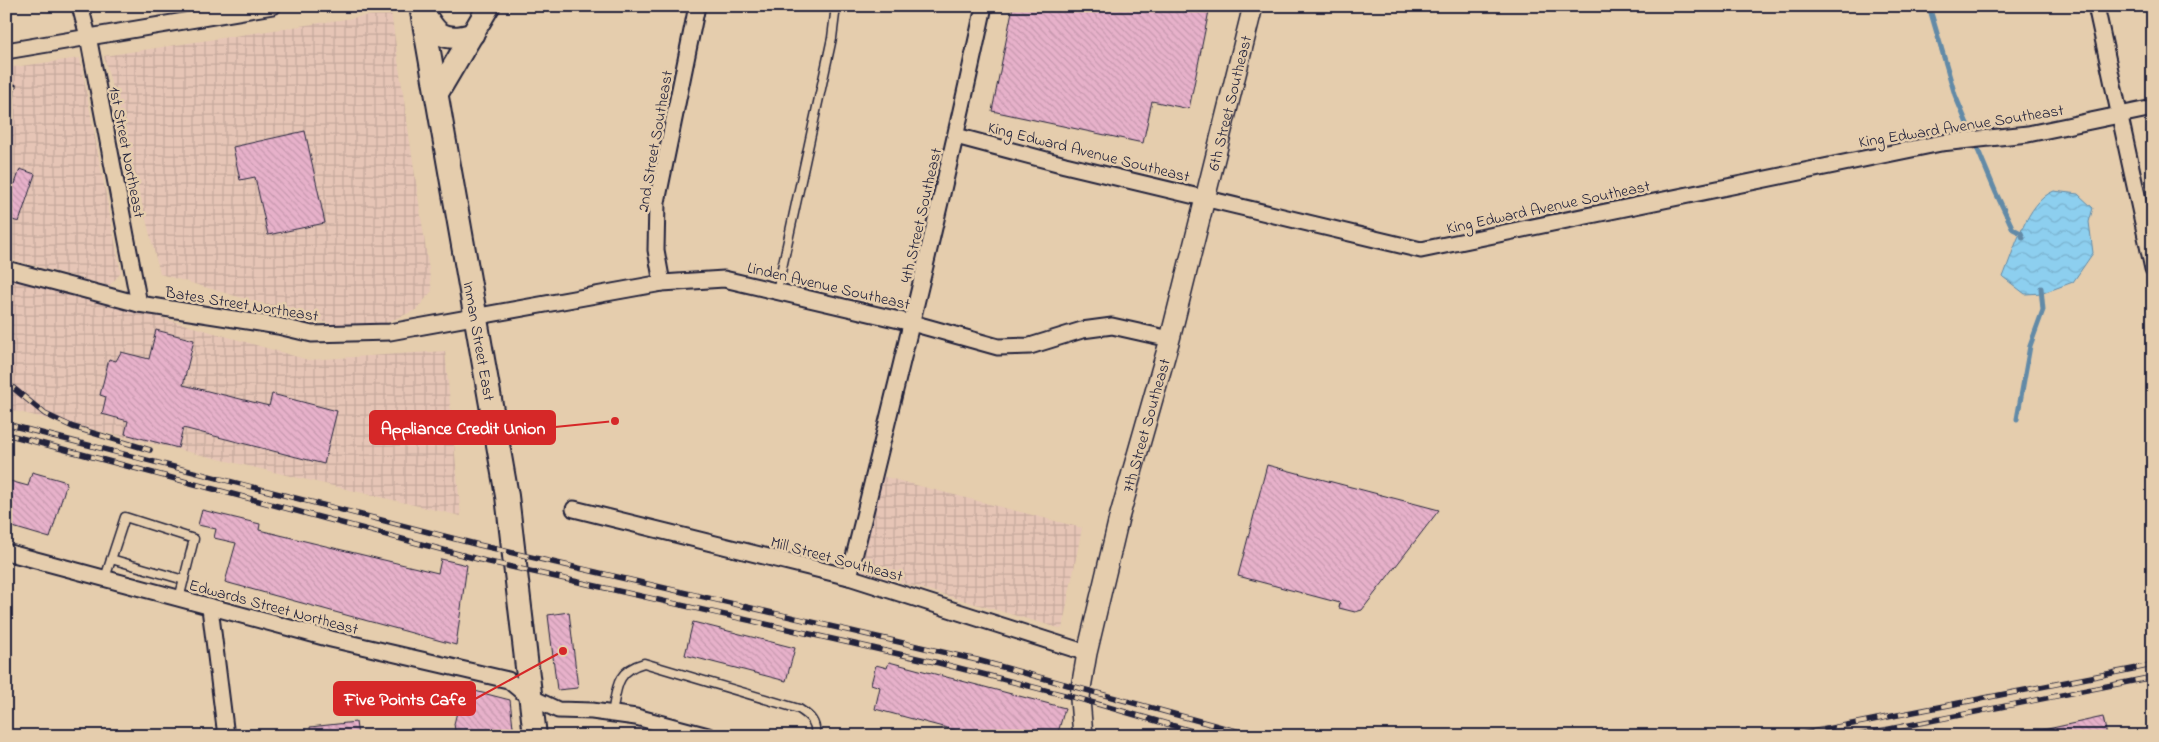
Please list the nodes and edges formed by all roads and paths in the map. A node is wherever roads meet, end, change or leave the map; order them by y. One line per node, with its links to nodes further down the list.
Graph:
1 (80, 6): 11 (street, 1st Street Northeast)
2 (273, 6): 11 (street)
3 (421, 6): 10 (main road); 13 (main road, Inman Street East)
4 (488, 6): 10 (main road)
5 (698, 6): 20 (street, 2nd Street Southeast)
6 (836, 6): 21 (lane)
7 (984, 6): 16 (street, 4th Street Southeast)
8 (1253, 6): 17 (street, 6th Street Southeast)
9 (2096, 6): 15 (street)
10 (473, 34): 13 (main road)
11 (88, 36): 12 (street); 22 (street, 1st Street Northeast)
12 (6, 50)
13 (437, 94): 23 (main road, Inman Street East)
14 (2153, 108): 15 (street, King Edward Avenue Southeast)
15 (2120, 115): 17 (street, King Edward Avenue Southeast); 19 (street)
16 (956, 136): 17 (street, King Edward Avenue Southeast); 24 (street, 4th Street Southeast)
17 (1206, 199): 25 (street, 7th Street Southeast)
18 (6, 269): 22 (street, Bates Street Northeast)
19 (2153, 269)
20 (662, 283): 21 (street, Linden Avenue Southeast); 23 (street, Linden Avenue Southeast)
21 (777, 291): 24 (street, Linden Avenue Southeast)
22 (139, 304): 23 (street, Bates Street Northeast)
23 (476, 316): 35 (main road, Inman Street East)
24 (912, 323): 25 (street, Linden Avenue Southeast); 29 (street, 4th Street Southeast)
25 (1170, 338): 34 (street, 7th Street Southeast)
26 (574, 509): 29 (street, Mill Street Southeast)
27 (6, 552): 30 (street, Edwards Street Northeast)
28 (111, 559): 30 (lane); 31 (lane); 31 (lane)
29 (849, 577): 34 (street, Mill Street Southeast)
30 (105, 578): 32 (street, Edwards Street Northeast)
31 (184, 580): 32 (lane)
32 (179, 599): 33 (street, Edwards Street Northeast)
33 (210, 608): 35 (street, Edwards Street Northeast); 37 (street)
34 (1087, 653): 41 (street, 7th Street Southeast)
35 (530, 697): 36 (street, Edwards Street Northeast); 38 (main road, Inman Street East)
36 (612, 714): 39 (street, Edwards Street Northeast); 40 (lane)
37 (226, 736)
38 (535, 736)
39 (708, 736)
40 (815, 736)
41 (1082, 736)

